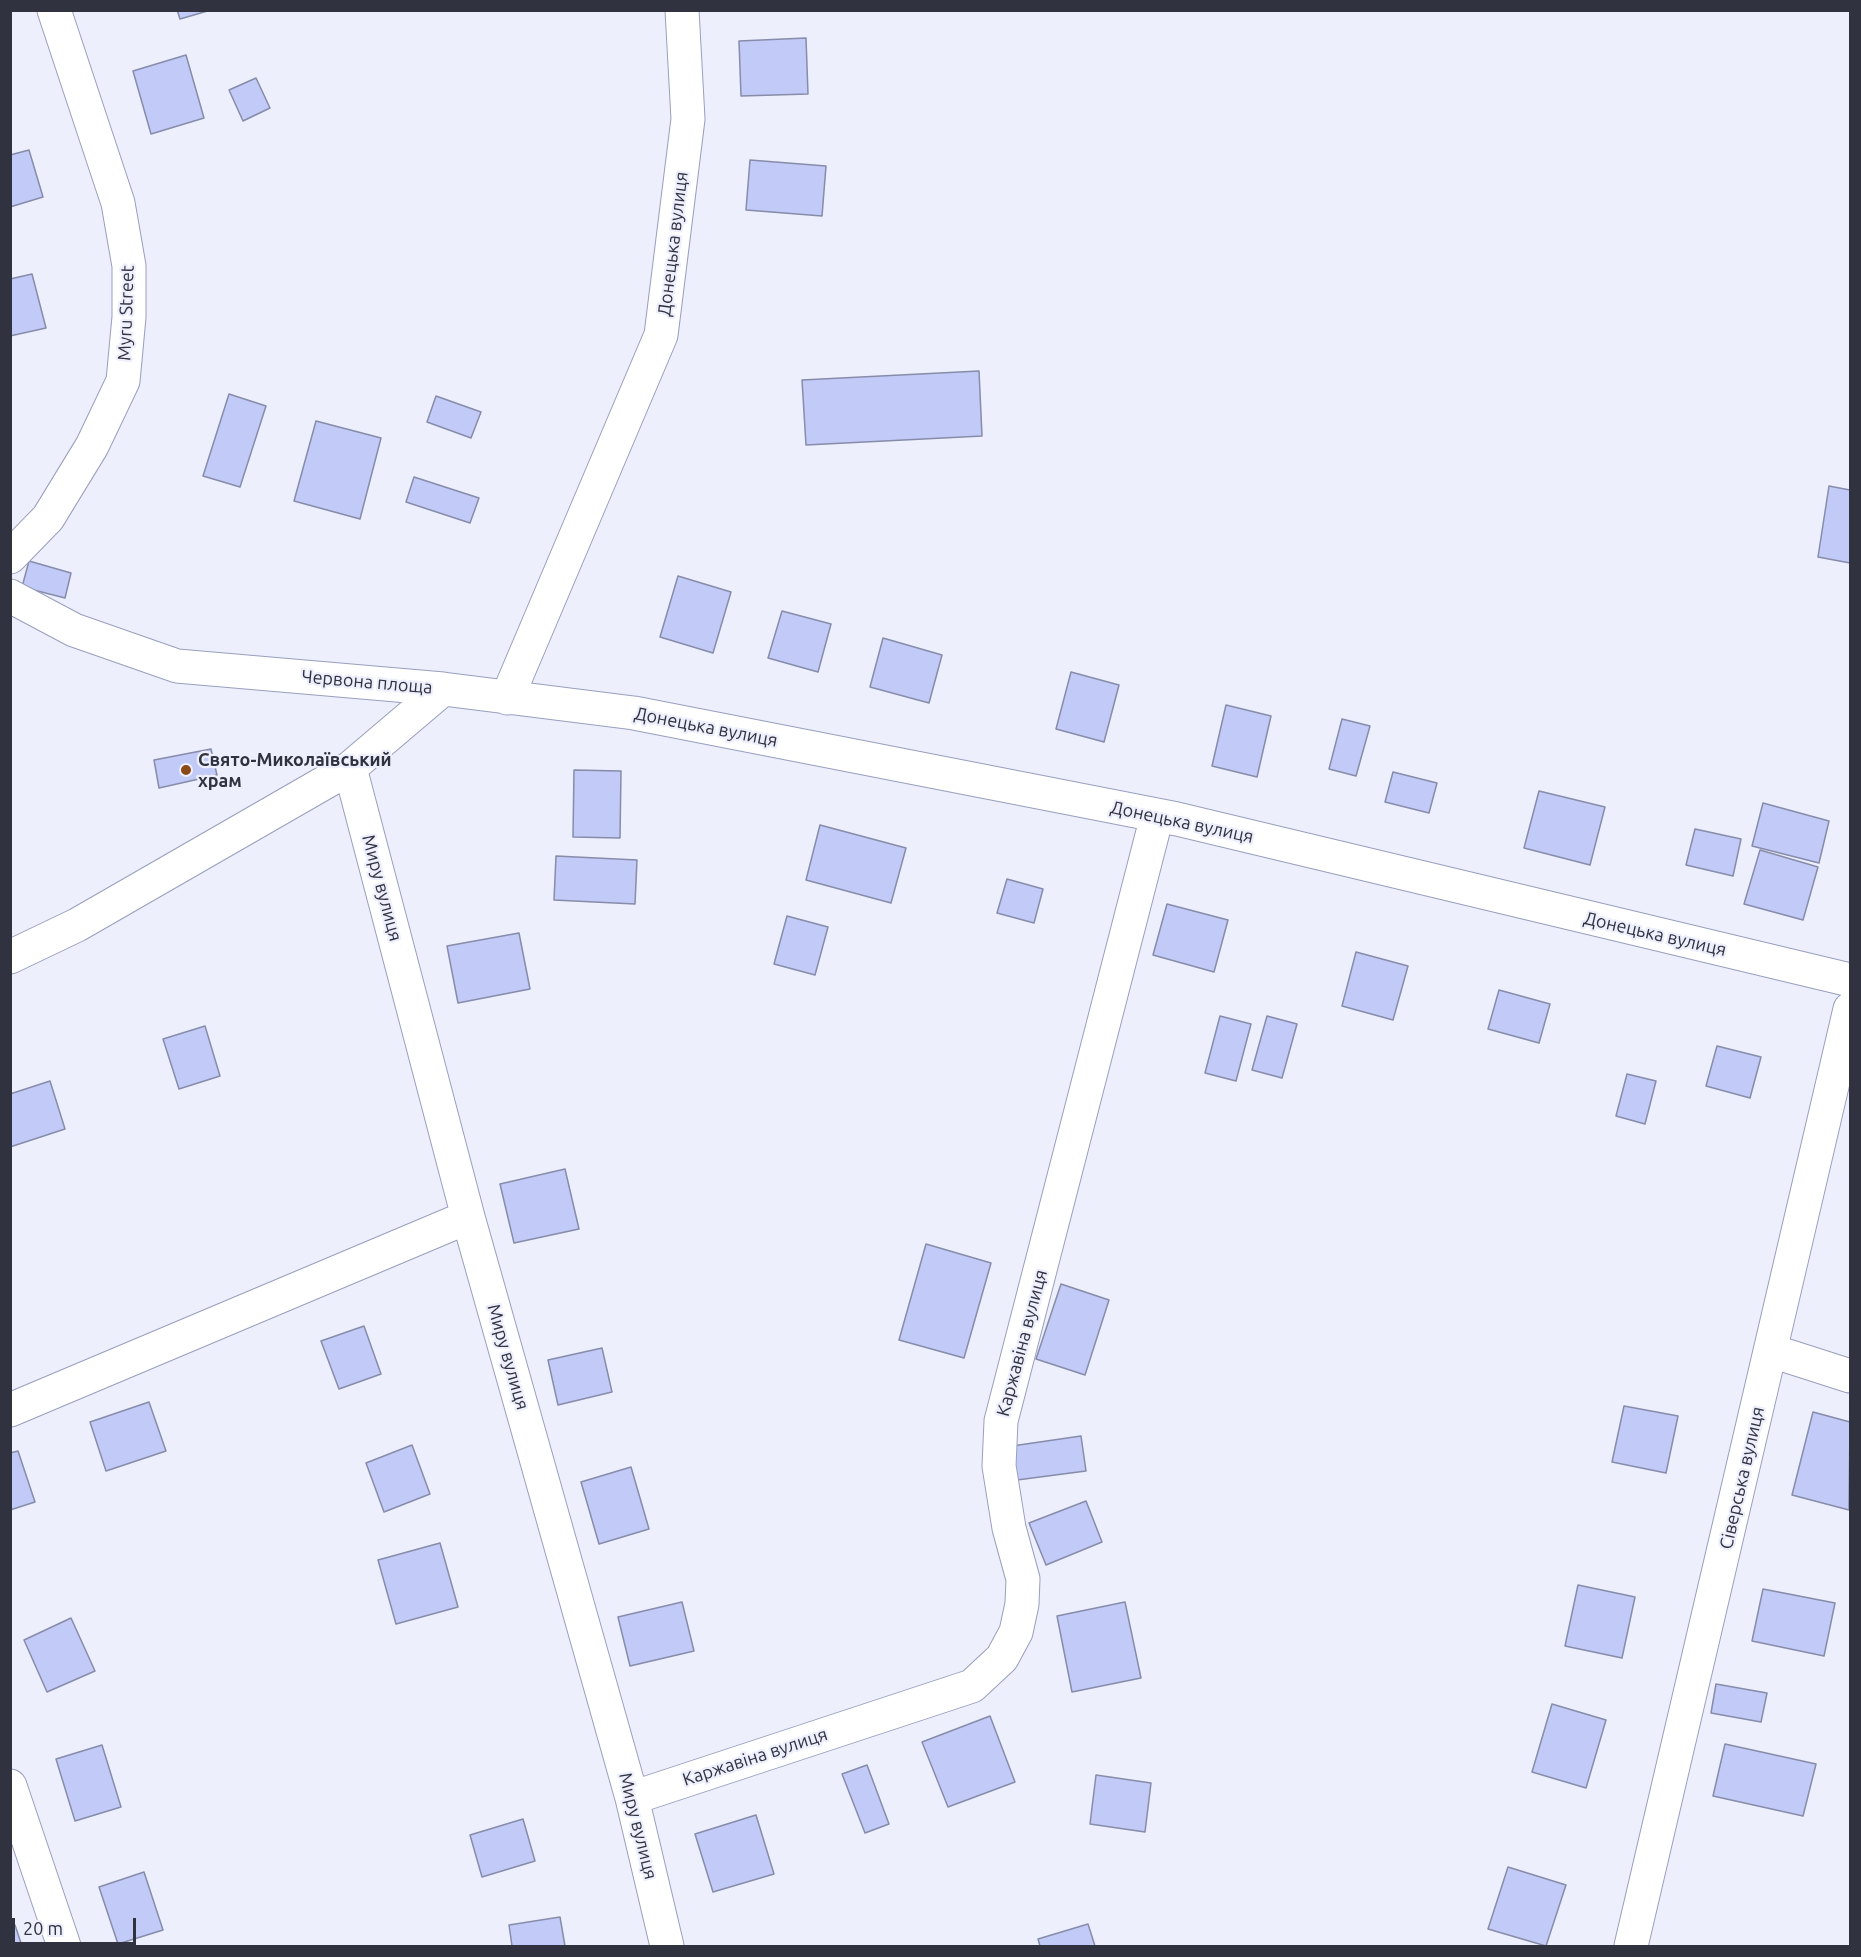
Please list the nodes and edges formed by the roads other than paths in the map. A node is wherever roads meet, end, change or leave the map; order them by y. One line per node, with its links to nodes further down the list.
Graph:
1 (54, 10): 3 (street, Myru Street)
2 (682, 10): 6 (street, Донецька вулиця)
3 (10, 557)
4 (10, 596): 5 (street, Червона площа)
5 (443, 689): 6 (street, Донецька вулиця); 7 (street, Червона площа)
6 (507, 698): 8 (street, Донецька вулиця)
7 (350, 768): 9 (street, Червона площа); 12 (street, Миру вулиця)
8 (1157, 816): 10 (street, Донецька вулиця); 17 (street, Каржавіна вулиця)
9 (10, 957)
10 (1851, 980)
11 (1851, 1009): 13 (street, Сіверська вулиця)
12 (468, 1217): 15 (street); 17 (street, Миру вулиця)
13 (1772, 1352): 14 (street); 20 (street, Сіверська вулиця)
14 (1851, 1376)
15 (10, 1410)
16 (10, 1786): 18 (street)
17 (632, 1798): 19 (street, Миру вулиця)
18 (64, 1947)
19 (667, 1947)
20 (1631, 1947)

